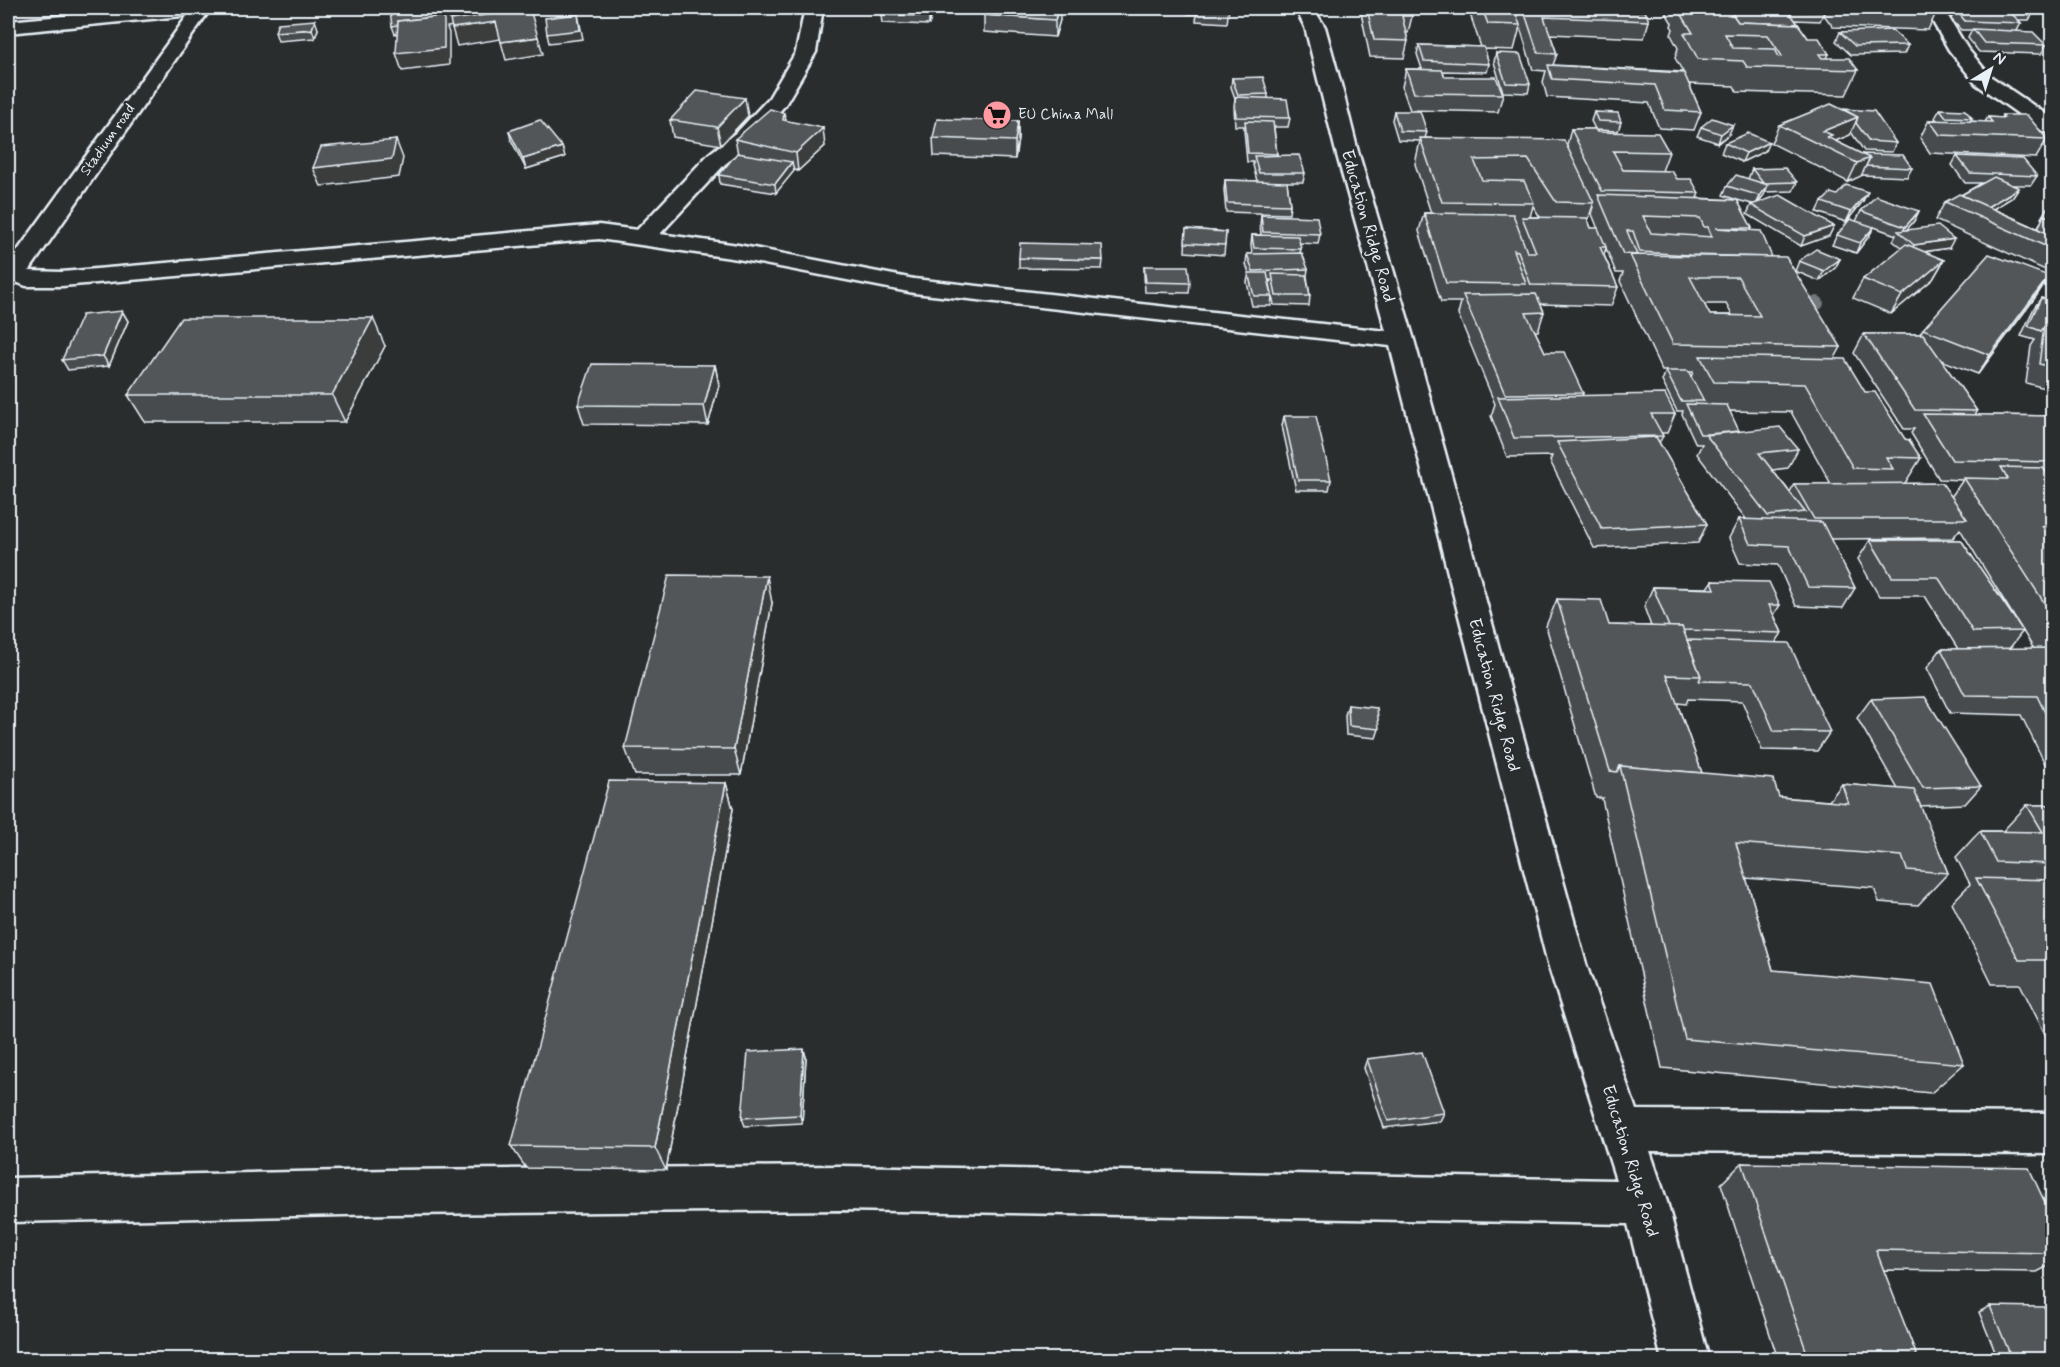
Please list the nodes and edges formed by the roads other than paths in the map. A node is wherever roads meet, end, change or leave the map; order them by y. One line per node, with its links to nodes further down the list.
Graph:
1 (202, 8): 4 (street); 8 (street, Stadium road)
2 (814, 8): 8 (street)
3 (1934, 8): 7 (street)
4 (124, 12): 6 (street)
5 (1313, 14): 9 (street, Education Ridge Road)
6 (8, 27)
7 (2052, 127)
8 (644, 237): 9 (street)
9 (1401, 340): 10 (street, Education Ridge Road)
10 (1622, 1130): 11 (street); 13 (street, Education Ridge Road)
11 (2052, 1134)
12 (8, 1200): 13 (street)
13 (1645, 1202): 14 (street, Education Ridge Road)
14 (1686, 1359)

